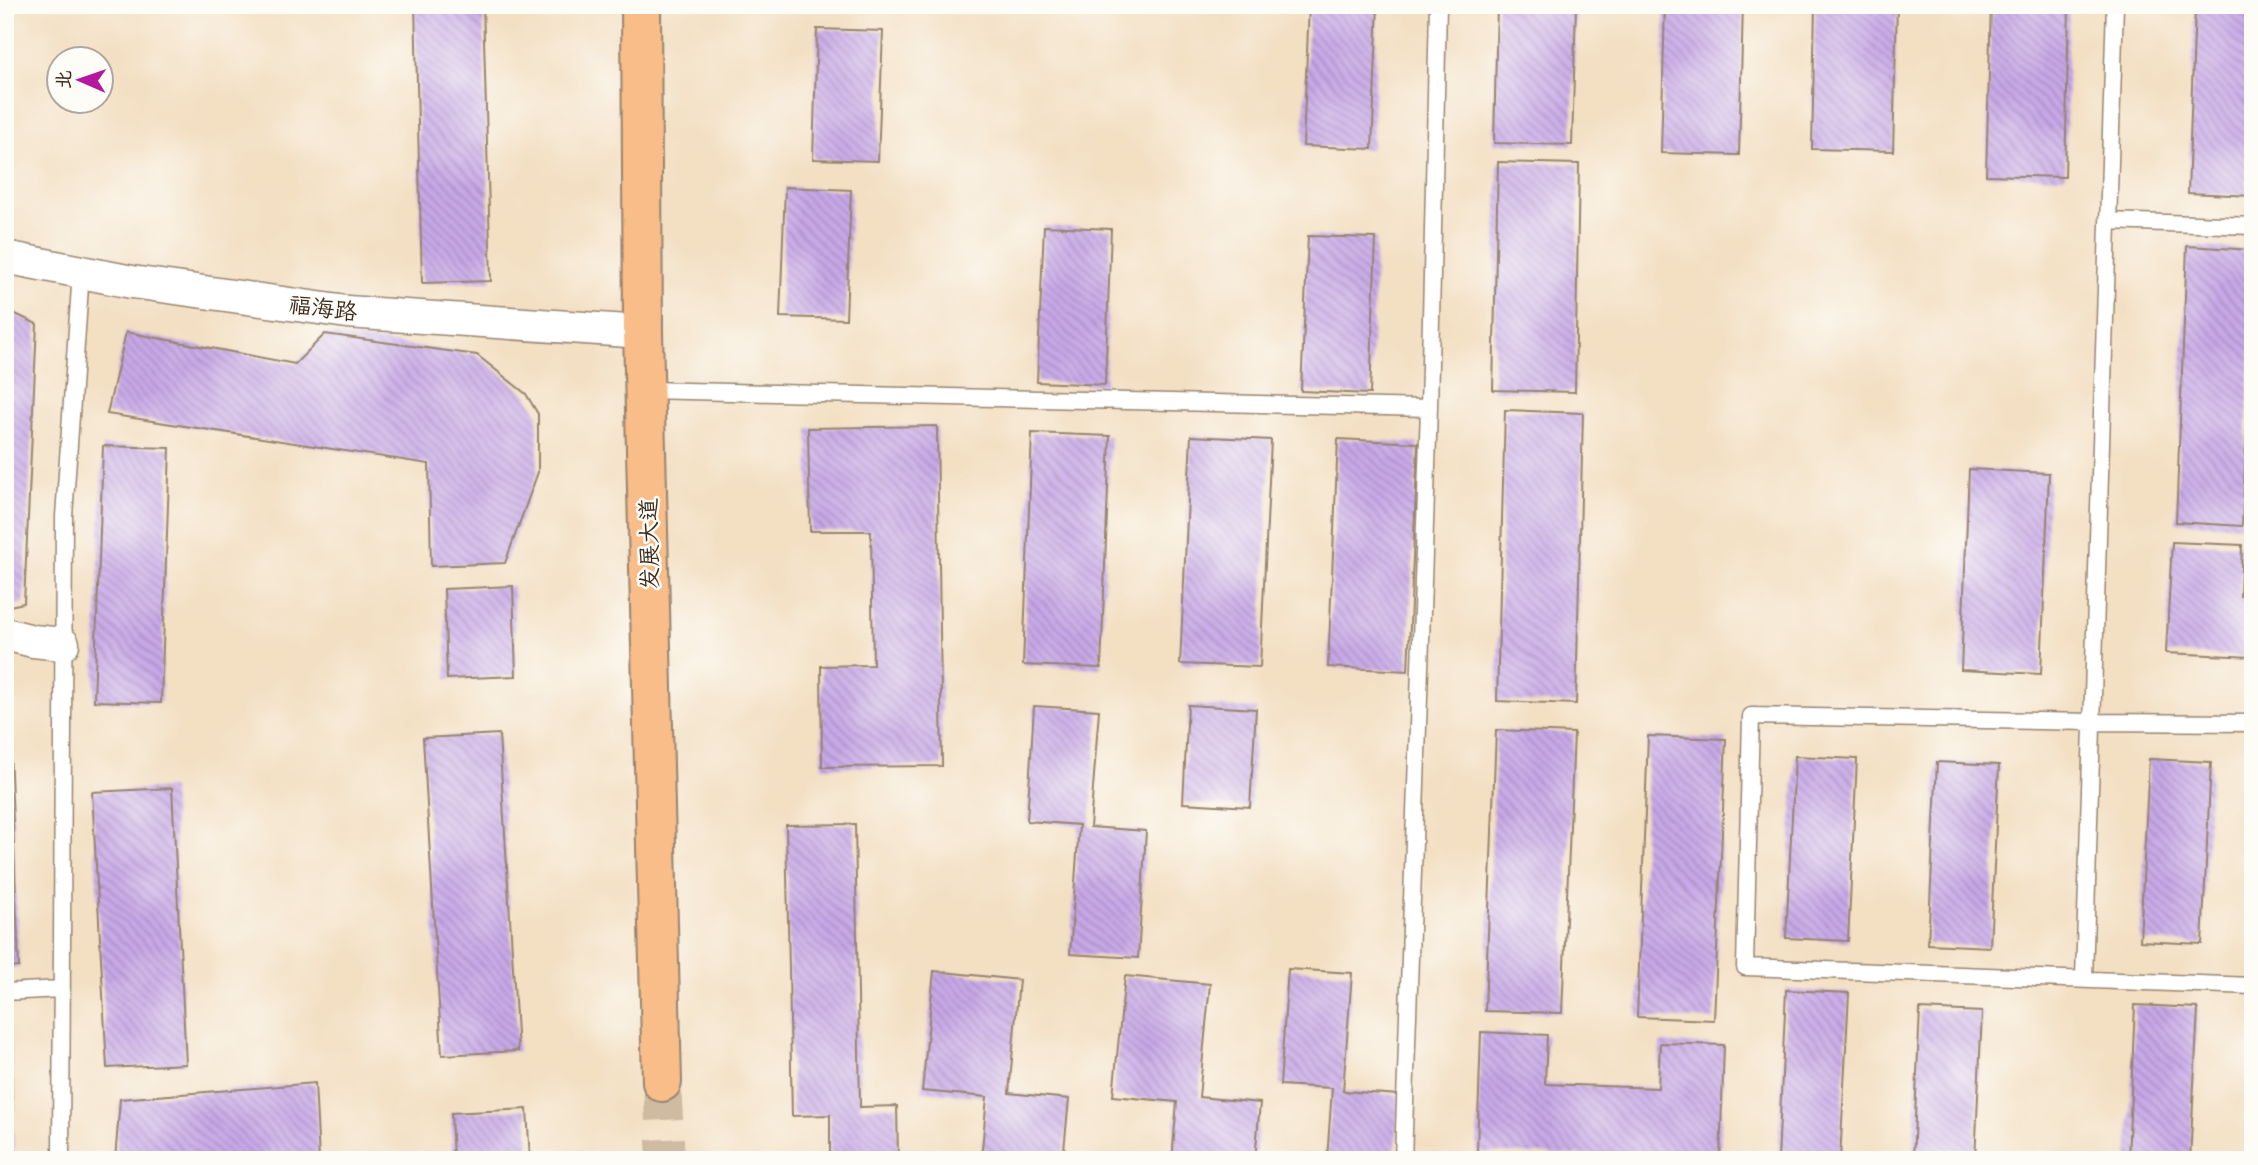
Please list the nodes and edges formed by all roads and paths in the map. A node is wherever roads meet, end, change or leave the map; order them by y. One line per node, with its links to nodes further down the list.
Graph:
1 (641, 5): 8 (main road, 发展大道)
2 (1438, 5): 10 (lane)
3 (2115, 5): 4 (lane)
4 (2108, 221): 5 (lane); 13 (lane)
5 (2253, 226)
6 (5, 257): 7 (street, 福海路)
7 (81, 272): 8 (street, 福海路); 12 (lane)
8 (643, 332): 9 (main road, 发展大道)
9 (645, 390): 10 (lane); 19 (main road, 发展大道)
10 (1429, 408): 21 (lane)
11 (5, 634): 12 (street)
12 (62, 644): 17 (lane)
13 (2092, 722): 14 (lane); 15 (lane); 15 (lane)
14 (2253, 723)
15 (2084, 978): 16 (lane)
16 (2253, 986)
17 (61, 989): 18 (lane); 20 (lane)
18 (5, 992)
19 (662, 1082)
20 (61, 1160)
21 (1403, 1160)

